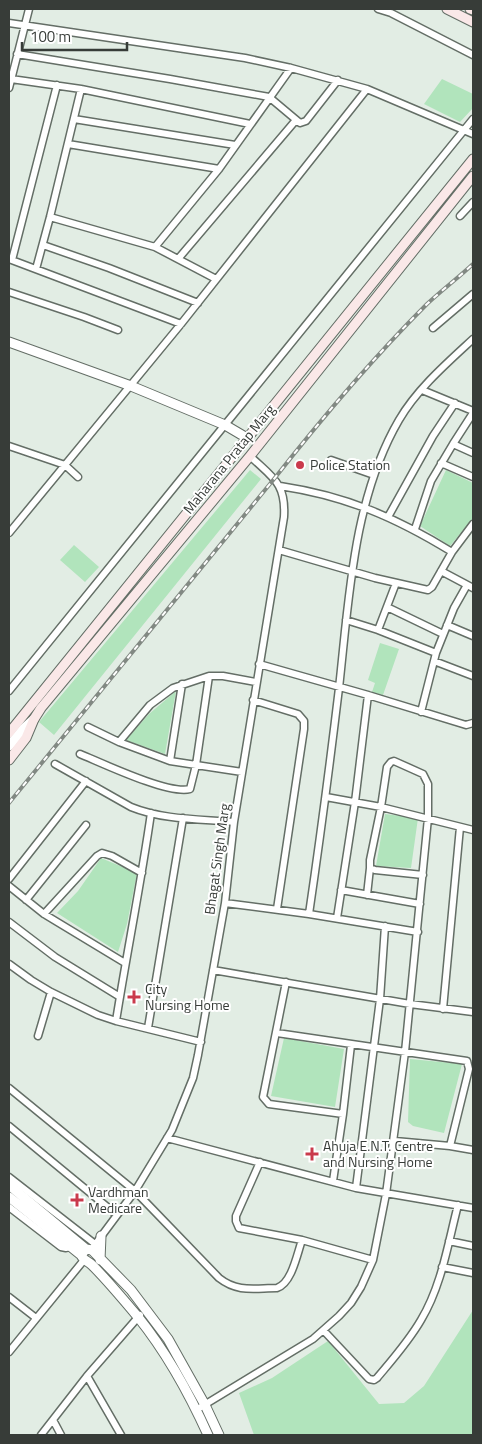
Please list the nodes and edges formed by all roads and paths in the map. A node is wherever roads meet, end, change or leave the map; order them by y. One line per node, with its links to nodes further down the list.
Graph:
1 (29, 9): 6 (street)
2 (378, 9): 8 (street)
3 (447, 9): 4 (main road)
4 (473, 22)
5 (9, 24): 6 (street)
6 (24, 24): 7 (street); 9 (street)
7 (17, 54): 10 (street); 16 (street)
8 (473, 55)
9 (290, 68): 11 (street); 16 (street)
10 (11, 79): 12 (street); 13 (street)
11 (338, 80): 15 (street); 19 (street)
12 (57, 85): 14 (street); 34 (street)
13 (9, 88)
14 (81, 89): 17 (street); 20 (street)
15 (367, 89): 21 (street); 36 (street)
16 (269, 97): 19 (street); 20 (street)
17 (74, 119): 23 (street); 24 (street)
18 (473, 119): 21 (street)
19 (296, 120): 33 (street)
20 (250, 124): 24 (street)
21 (464, 130): 22 (street); 51 (street)
22 (473, 134)
23 (68, 144): 26 (street); 30 (street)
24 (236, 145): 26 (street)
25 (473, 160): 45 (main road, Maharana Pratap Marg)
26 (219, 168): 32 (street)
27 (473, 176): 46 (main road, Maharana Pratap Marg)
28 (473, 202): 29 (street)
29 (460, 216)
30 (50, 217): 31 (street); 32 (street)
31 (43, 245): 35 (street); 39 (street)
32 (155, 247): 33 (street)
33 (178, 259): 36 (street)
34 (10, 260): 35 (street)
35 (36, 269): 40 (street)
36 (216, 279): 39 (street)
37 (9, 292): 42 (street)
38 (473, 294): 41 (street)
39 (198, 303): 40 (street)
40 (181, 324): 47 (street)
41 (433, 328)
42 (118, 330)
43 (473, 339): 48 (street)
44 (9, 342): 47 (street)
45 (305, 366): 46 (main road); 52 (main road, Maharana Pratap Marg)
46 (316, 373): 56 (main road, Maharana Pratap Marg)
47 (131, 386): 51 (street); 59 (street)
48 (422, 390): 49 (street); 60 (street)
49 (454, 403): 50 (street); 65 (street)
50 (473, 412): 53 (street)
51 (225, 425): 52 (street); 93 (street)
52 (247, 438): 66 (main road, Maharana Pratap Marg)
53 (453, 444): 55 (street); 58 (street)
54 (9, 446): 59 (street)
55 (473, 453)
56 (250, 456): 63 (street); 69 (main road, Maharana Pratap Marg)
57 (331, 460): 60 (street)
58 (441, 463): 61 (street); 68 (street)
59 (65, 465): 62 (street); 70 (street)
60 (374, 475): 64 (street)
61 (473, 477)
62 (78, 478)
63 (280, 486): 64 (street); 71 (street, Bhagat Singh Marg)
64 (364, 506): 65 (street); 73 (street)
65 (388, 517): 68 (street)
66 (178, 523): 69 (main road); 77 (main road, Maharana Pratap Marg)
67 (473, 524): 72 (street)
68 (414, 529): 72 (street)
69 (187, 532): 79 (main road, Maharana Pratap Marg)
70 (9, 533)
71 (279, 550): 73 (street); 87 (street, Bhagat Singh Marg)
72 (452, 552): 74 (street)
73 (353, 571): 75 (street); 80 (street)
74 (441, 571): 75 (street); 76 (street)
75 (396, 583): 78 (street)
76 (470, 587): 81 (street)
77 (114, 602): 79 (main road); 100 (main road, Maharana Pratap Marg)
78 (387, 607): 82 (street); 83 (street)
79 (122, 609): 97 (main road, Maharana Pratap Marg)
80 (346, 620): 82 (street); 92 (street)
81 (447, 625): 83 (street); 84 (street)
82 (378, 630): 85 (street)
83 (443, 634): 85 (street)
84 (473, 636)
85 (436, 653): 86 (street)
86 (434, 661): 89 (street); 96 (street)
87 (259, 664): 90 (street, Bhagat Singh Marg); 92 (street)
88 (209, 676): 90 (street); 91 (street); 107 (street)
89 (473, 676)
90 (256, 682): 95 (street, Bhagat Singh Marg)
91 (182, 684): 101 (street); 105 (street)
92 (339, 687): 94 (street); 110 (street)
93 (9, 691)
94 (368, 695): 96 (street); 111 (street)
95 (253, 700): 108 (street, Bhagat Singh Marg); 130 (street)
96 (421, 712): 98 (street)
97 (34, 719): 102 (street); 104 (main road, Maharana Pratap Marg)
98 (473, 723)
99 (88, 727): 101 (street)
100 (9, 733)
101 (119, 742): 105 (street)
102 (9, 746)
103 (80, 754): 107 (street)
104 (9, 760)
105 (170, 761): 107 (street)
106 (55, 764): 109 (street)
107 (196, 765): 108 (street)
108 (242, 772): 116 (street, Bhagat Singh Marg)
109 (86, 781): 113 (street); 123 (street)
110 (326, 797): 111 (street); 132 (street)
111 (355, 802): 112 (street); 125 (street)
112 (381, 807): 115 (street); 115 (street); 120 (street)
113 (151, 814): 114 (street); 121 (street)
114 (183, 818): 116 (street); 148 (street)
115 (428, 818): 118 (street); 122 (street)
116 (234, 822): 128 (street, Bhagat Singh Marg)
117 (86, 825): 127 (street)
118 (460, 827): 119 (street); 145 (street)
119 (473, 830)
120 (370, 868): 122 (street); 126 (street)
121 (142, 873): 131 (street); 137 (street)
122 (423, 875): 129 (street)
123 (9, 879)
124 (9, 886): 127 (street)
125 (341, 890): 126 (street); 133 (street)
126 (367, 895): 129 (street)
127 (26, 900): 131 (street)
128 (225, 903): 130 (street); 139 (street, Bhagat Singh Marg)
129 (420, 904): 136 (street)
130 (276, 909): 132 (street)
131 (44, 914): 137 (street)
132 (309, 914): 133 (street)
133 (337, 918): 135 (street)
134 (9, 922): 142 (street)
135 (385, 926): 136 (street); 143 (street)
136 (418, 932): 144 (street)
137 (125, 963): 142 (street)
138 (10, 968): 141 (street)
139 (213, 970): 140 (street); 151 (street, Bhagat Singh Marg)
140 (286, 982): 143 (street); 149 (street)
141 (51, 992): 147 (street); 150 (street)
142 (120, 997): 147 (street)
143 (380, 999): 144 (street); 153 (street)
144 (410, 1004): 145 (street); 154 (street)
145 (443, 1009): 146 (street)
146 (473, 1012)
147 (116, 1021): 148 (street)
148 (148, 1028): 151 (street)
149 (277, 1033): 152 (street); 156 (street)
150 (38, 1036)
151 (200, 1042): 158 (street, Bhagat Singh Marg)
152 (351, 1045): 153 (street); 156 (street)
153 (374, 1048): 154 (street); 166 (street)
154 (406, 1052): 159 (street); 160 (street)
155 (9, 1088): 167 (street)
156 (343, 1114): 164 (street)
157 (9, 1126): 173 (street)
158 (167, 1138): 162 (street); 167 (street, Bhagat Singh Marg)
159 (395, 1141): 160 (street); 168 (street)
160 (450, 1146): 161 (street)
161 (473, 1150)
162 (260, 1162): 164 (street); 175 (street)
163 (9, 1177): 179 (street)
164 (333, 1181): 166 (street)
165 (9, 1185): 176 (street)
166 (356, 1188): 168 (street)
167 (135, 1191): 173 (street, Bhagat Singh Marg); 175 (street)
168 (386, 1194): 170 (street); 181 (street)
169 (9, 1197): 176 (street)
170 (458, 1205): 172 (street); 177 (street)
171 (9, 1207): 176 (street)
172 (473, 1208)
173 (117, 1215): 174 (street, Bhagat Singh Marg)
174 (101, 1236): 179 (street, Bhagat Singh Marg); 180 (street)
175 (302, 1240): 181 (street)
176 (67, 1241): 179 (street)
177 (449, 1241): 178 (street); 182 (street)
178 (473, 1246)
179 (88, 1252): 180 (street); 186 (street); 187 (street, Bhagat Singh Marg)
180 (100, 1260): 185 (street)
181 (373, 1260): 188 (street)
182 (442, 1267): 183 (street); 188 (street)
183 (473, 1273)
184 (9, 1297): 187 (street)
185 (146, 1309): 186 (street); 191 (street)
186 (138, 1317): 190 (street); 192 (street)
187 (36, 1318): 189 (street, Bhagat Singh Marg)
188 (324, 1330): 191 (street)
189 (9, 1352)
190 (87, 1376): 193 (street); 196 (street)
191 (205, 1405): 192 (street); 198 (street)
192 (196, 1410): 197 (street)
193 (53, 1420): 194 (street); 195 (street)
194 (40, 1435)
195 (61, 1435)
196 (121, 1435)
197 (208, 1435)
198 (219, 1435)

